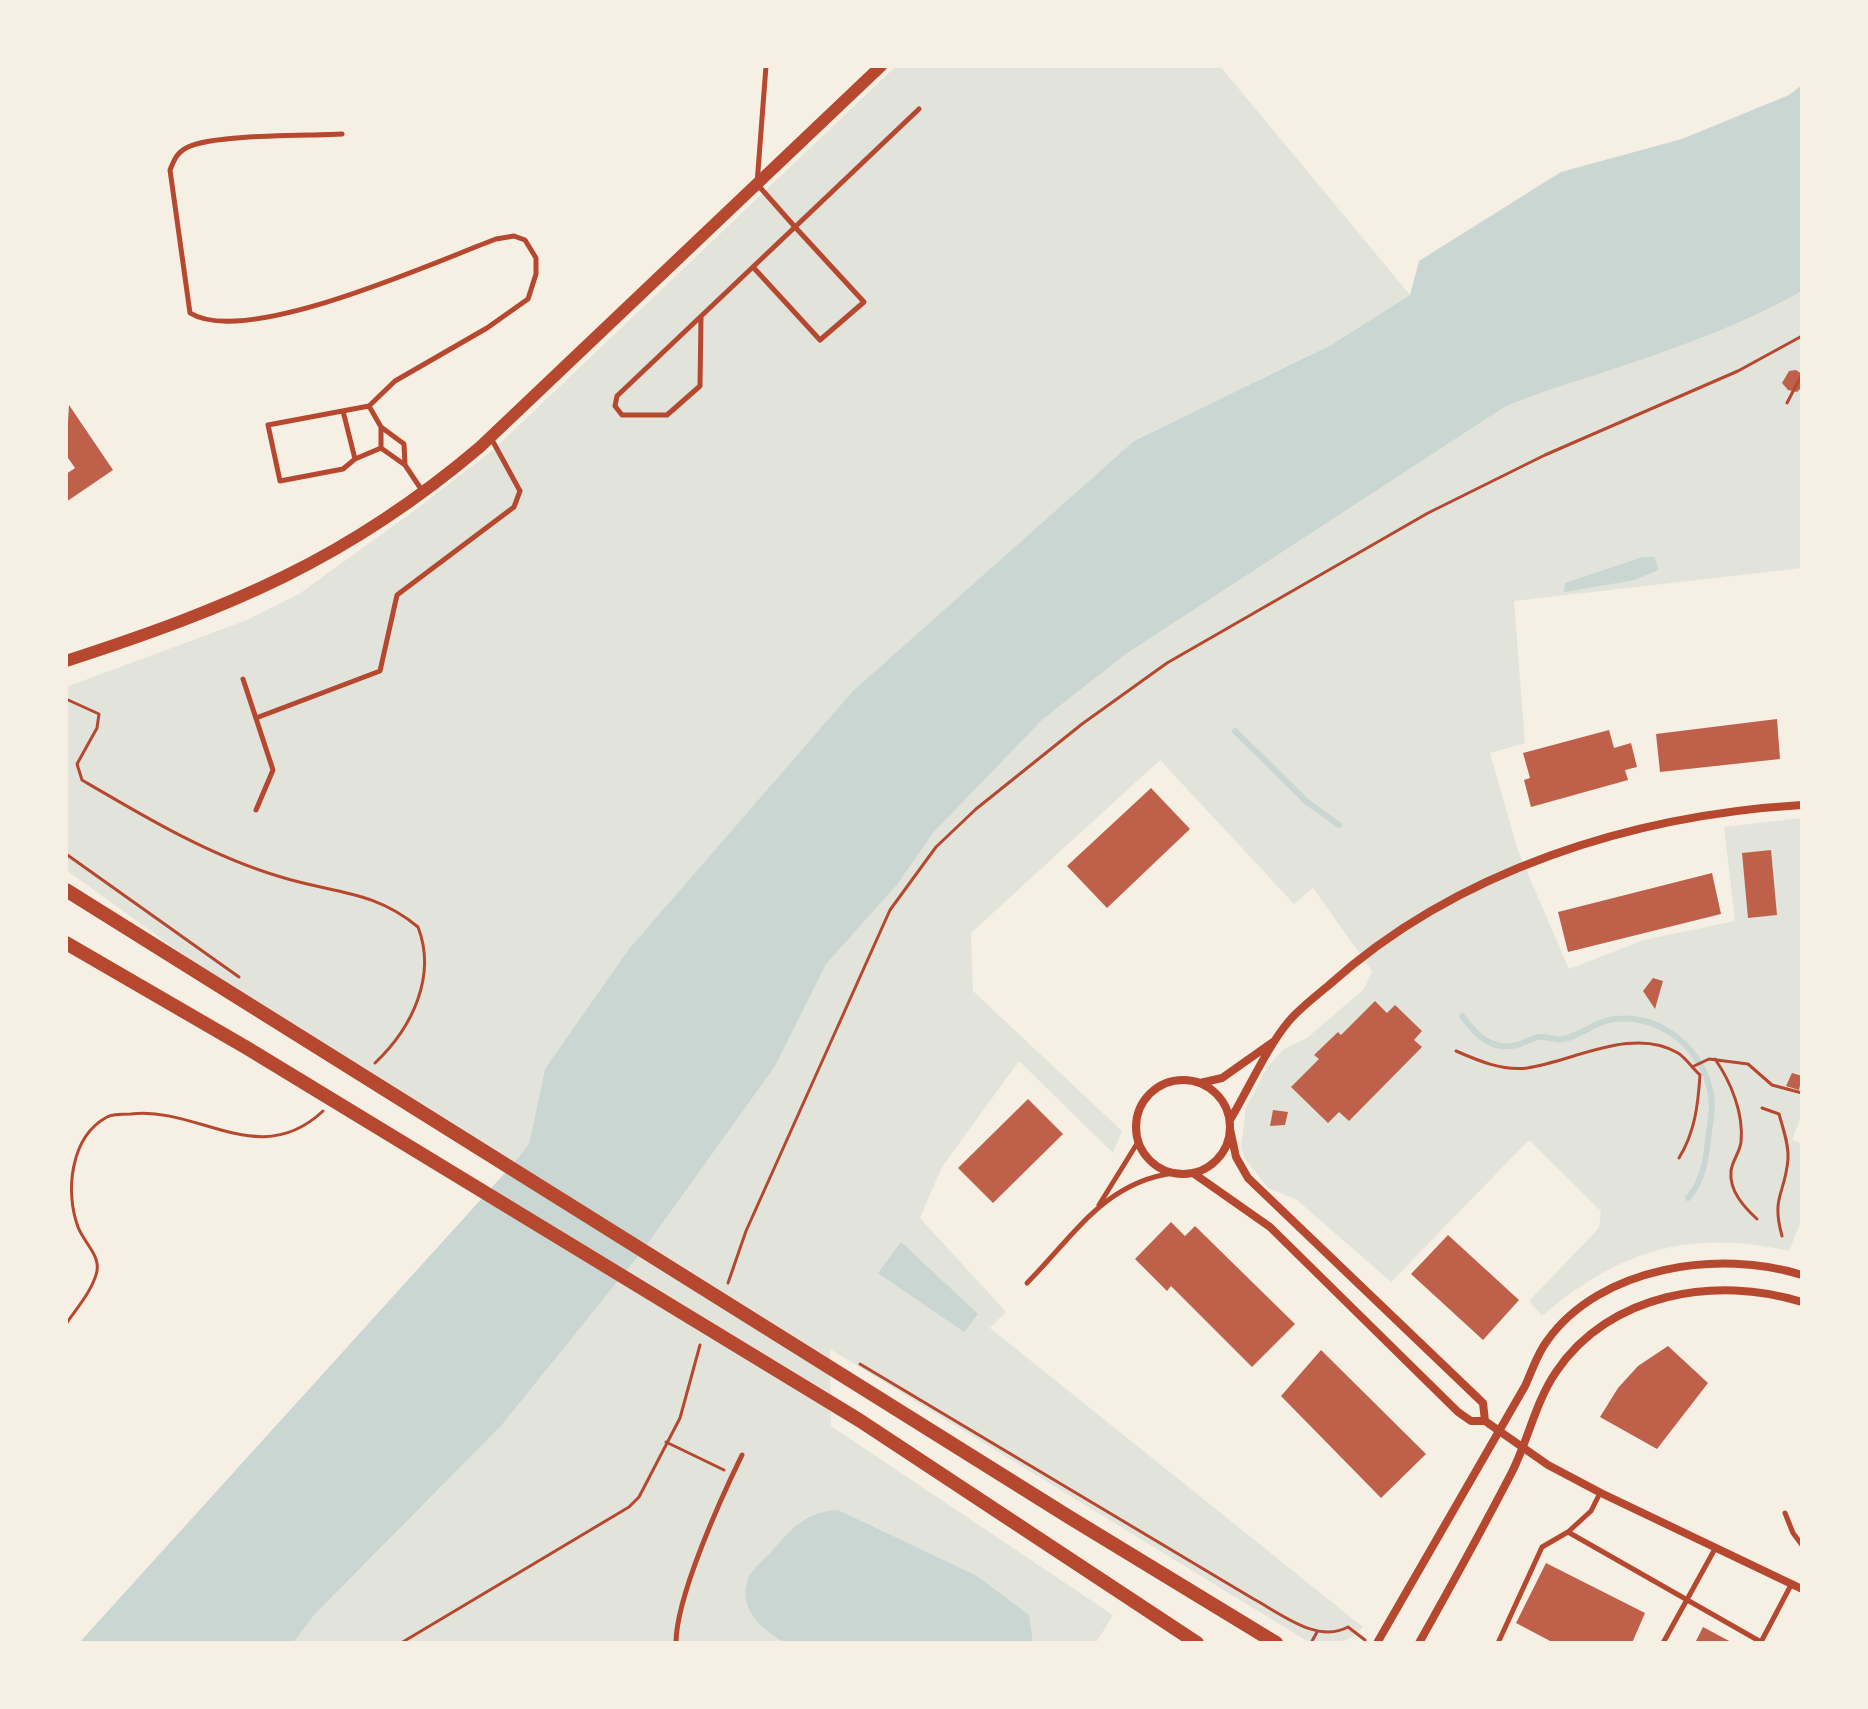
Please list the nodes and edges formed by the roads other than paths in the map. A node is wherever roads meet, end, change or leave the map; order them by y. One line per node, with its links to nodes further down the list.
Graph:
1 (766, 66): 5 (lane)
2 (881, 66): 5 (street)
3 (919, 109): 6 (lane)
4 (342, 134): 9 (lane)
5 (757, 184): 6 (lane); 12 (street)
6 (795, 227): 7 (lane); 7 (lane)
7 (753, 267): 8 (lane)
8 (701, 317): 8 (lane)
9 (369, 406): 10 (lane); 11 (lane)
10 (343, 411): 14 (lane); 14 (lane)
11 (381, 427): 13 (lane); 15 (lane)
12 (490, 437): 16 (street); 19 (lane)
13 (381, 448): 14 (lane); 15 (lane)
14 (355, 459)
15 (405, 465): 16 (lane)
16 (424, 493): 17 (street)
17 (66, 661)
18 (243, 679): 19 (lane)
19 (256, 718): 21 (lane)
20 (1802, 805): 26 (street)
21 (256, 810)
22 (66, 890): 24 (main road)
23 (66, 902): 24 (main road)
24 (117, 922): 50 (main road)
25 (66, 943): 49 (main road)
26 (1277, 1039): 27 (street); 28 (street)
27 (1200, 1083): 28 (street); 29 (street)
28 (1230, 1124): 31 (street); 36 (street)
29 (1138, 1142): 30 (street); 32 (lane)
30 (1174, 1173): 31 (street); 32 (lane)
31 (1193, 1173): 36 (street)
32 (1096, 1210): 34 (lane)
33 (1802, 1275): 37 (street)
34 (1027, 1283)
35 (1802, 1302): 38 (street)
36 (1485, 1421): 37 (street)
37 (1498, 1430): 38 (street); 51 (street)
38 (1523, 1450): 40 (street); 52 (street)
39 (742, 1455): 48 (lane)
40 (1601, 1493): 42 (lane); 44 (street)
41 (1785, 1513): 43 (lane)
42 (1568, 1532): 47 (lane); 53 (lane)
43 (1802, 1545)
44 (1716, 1547): 45 (street); 47 (lane)
45 (1791, 1584): 46 (street); 55 (lane)
46 (1802, 1589)
47 (1685, 1601): 54 (lane); 55 (lane)
48 (676, 1643)
49 (1197, 1643)
50 (1276, 1643)
51 (1377, 1643)
52 (1419, 1643)
53 (1498, 1643)
54 (1663, 1643)
55 (1761, 1643)

